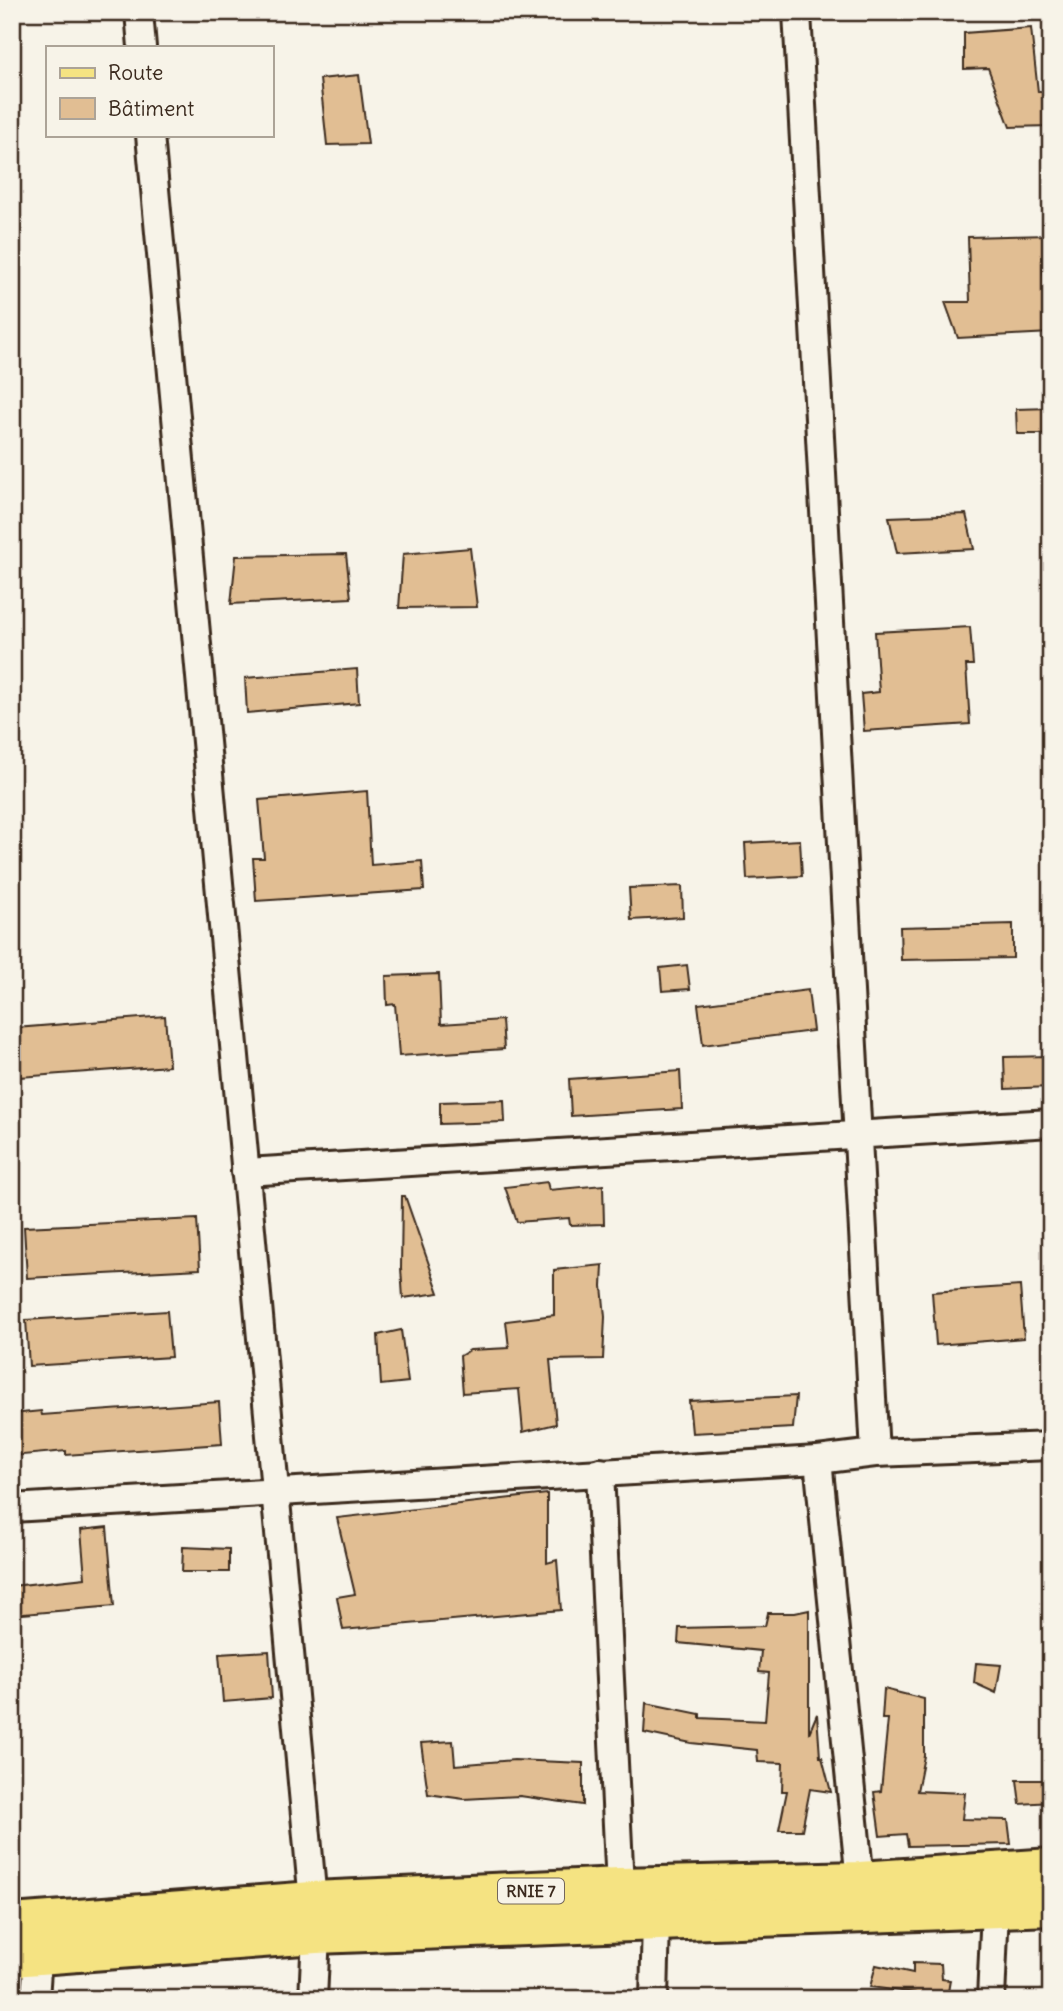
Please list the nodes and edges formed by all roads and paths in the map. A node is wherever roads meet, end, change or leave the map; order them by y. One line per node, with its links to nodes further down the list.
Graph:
1 (139, 12): 3 (street)
2 (797, 12): 6 (street)
3 (142, 46)
4 (150, 136): 7 (street)
5 (1051, 1123): 6 (street)
6 (858, 1135): 7 (street); 9 (street)
7 (245, 1172): 12 (street)
8 (1051, 1446): 9 (street)
9 (875, 1453): 10 (street)
10 (818, 1460): 11 (street); 15 (street)
11 (600, 1472): 12 (street); 16 (street)
12 (276, 1492): 13 (street); 19 (street)
13 (12, 1508)
14 (1051, 1868): 15 (main road, RNIE 7 / RNIE 7)
15 (860, 1881): 16 (main road, RNIE 7 / RNIE 7)
16 (620, 1887): 19 (main road, RNIE 7 / RNIE 7)
17 (1051, 1906): 18 (main road, RNIE 7 / RNIE 7)
18 (995, 1909): 20 (main road, RNIE 7 / RNIE 7); 26 (street)
19 (315, 1918): 20 (main road, RNIE 7 / RNIE 7); 21 (main road, RNIE 7 / RNIE 7); 22 (main road, RNIE 7 / RNIE 7); 24 (street)
20 (656, 1922): 25 (street)
21 (12, 1924)
22 (25, 1956): 23 (street)
23 (35, 1999)
24 (313, 1999)
25 (654, 1999)
26 (991, 1999)

